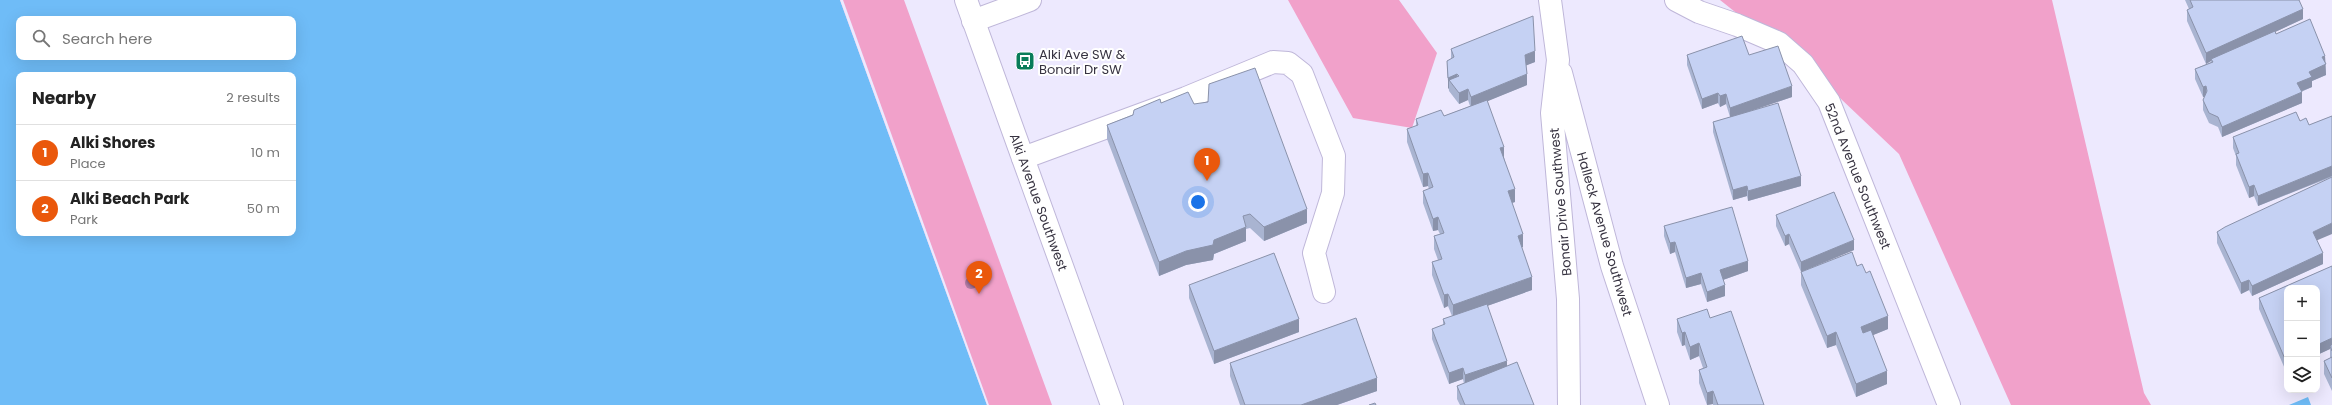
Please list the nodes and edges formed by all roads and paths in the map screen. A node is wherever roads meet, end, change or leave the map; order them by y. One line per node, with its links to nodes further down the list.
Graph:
1 (966, 0): 5 (street, Alki Avenue Southwest)
2 (1030, 0): 5 (street)
3 (1550, 0): 6 (street, Bonair Drive Southwest)
4 (1676, 0): 12 (street, 52nd Avenue Southwest)
5 (973, 21): 7 (street, Alki Avenue Southwest)
6 (1558, 60): 10 (street, Bonair Drive Southwest); 11 (street, Halleck Avenue Southwest)
7 (1023, 158): 8 (street); 9 (street, Alki Avenue Southwest)
8 (1324, 292)
9 (1112, 405)
10 (1569, 405)
11 (1658, 405)
12 (1949, 405)

